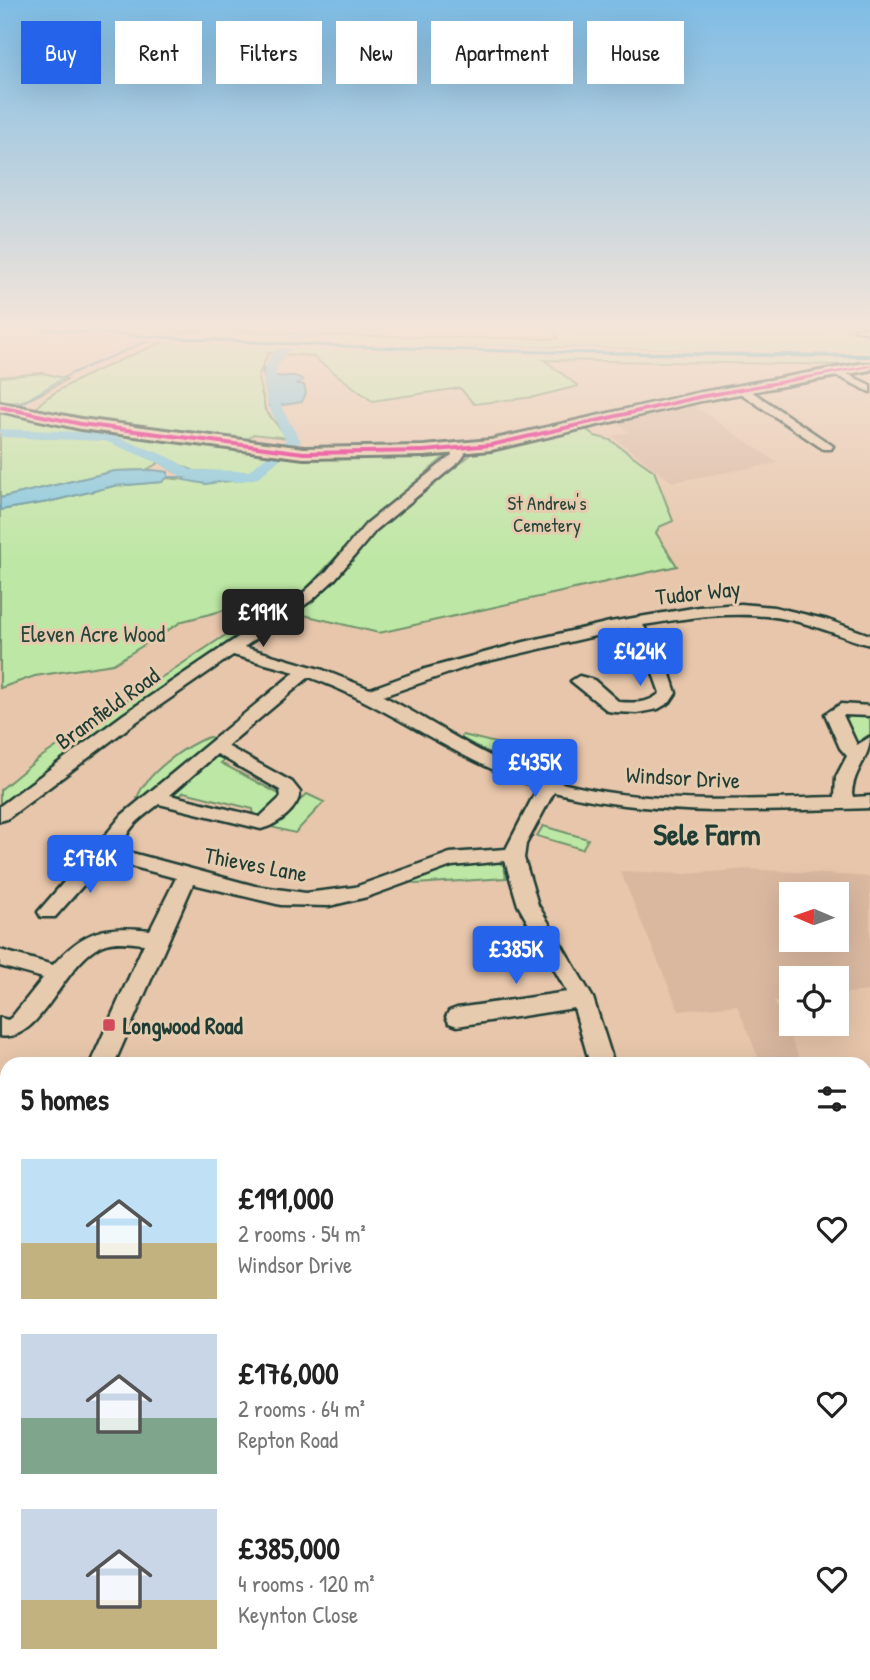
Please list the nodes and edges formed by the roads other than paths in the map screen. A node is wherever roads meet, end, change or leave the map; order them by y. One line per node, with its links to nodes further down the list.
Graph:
1 (662, 406): 5 (main road)
2 (767, 406): 4 (street)
3 (4, 408): 5 (main road)
4 (827, 446)
5 (458, 449): 8 (street, Bramfield Road)
6 (634, 623): 7 (street, Tudor Way); 10 (street); 11 (street, Tudor Way)
7 (870, 640)
8 (230, 649): 9 (street, Windsor Drive); 20 (street, Bramfield Road)
9 (306, 671): 11 (street, Windsor Drive); 14 (street)
10 (579, 681)
11 (369, 696): 16 (street, Windsor Drive)
12 (870, 711): 15 (street)
13 (870, 742): 15 (street)
14 (215, 746): 17 (street); 17 (street)
15 (855, 754): 18 (street)
16 (549, 783): 18 (street, Windsor Drive); 22 (street)
17 (156, 797): 21 (street)
18 (845, 802): 19 (street, Windsor Drive)
19 (870, 802)
20 (0, 815)
21 (114, 850): 23 (street, Thieves Lane); 24 (street)
22 (513, 855): 23 (street, Thieves Lane); 28 (street)
23 (188, 875): 25 (street)
24 (48, 912)
25 (157, 938): 27 (street); 31 (street)
26 (0, 958): 27 (street)
27 (58, 974): 30 (street)
28 (582, 998): 29 (street); 32 (street)
29 (457, 1017)
30 (0, 1027)
31 (105, 1057)
32 (601, 1057)

